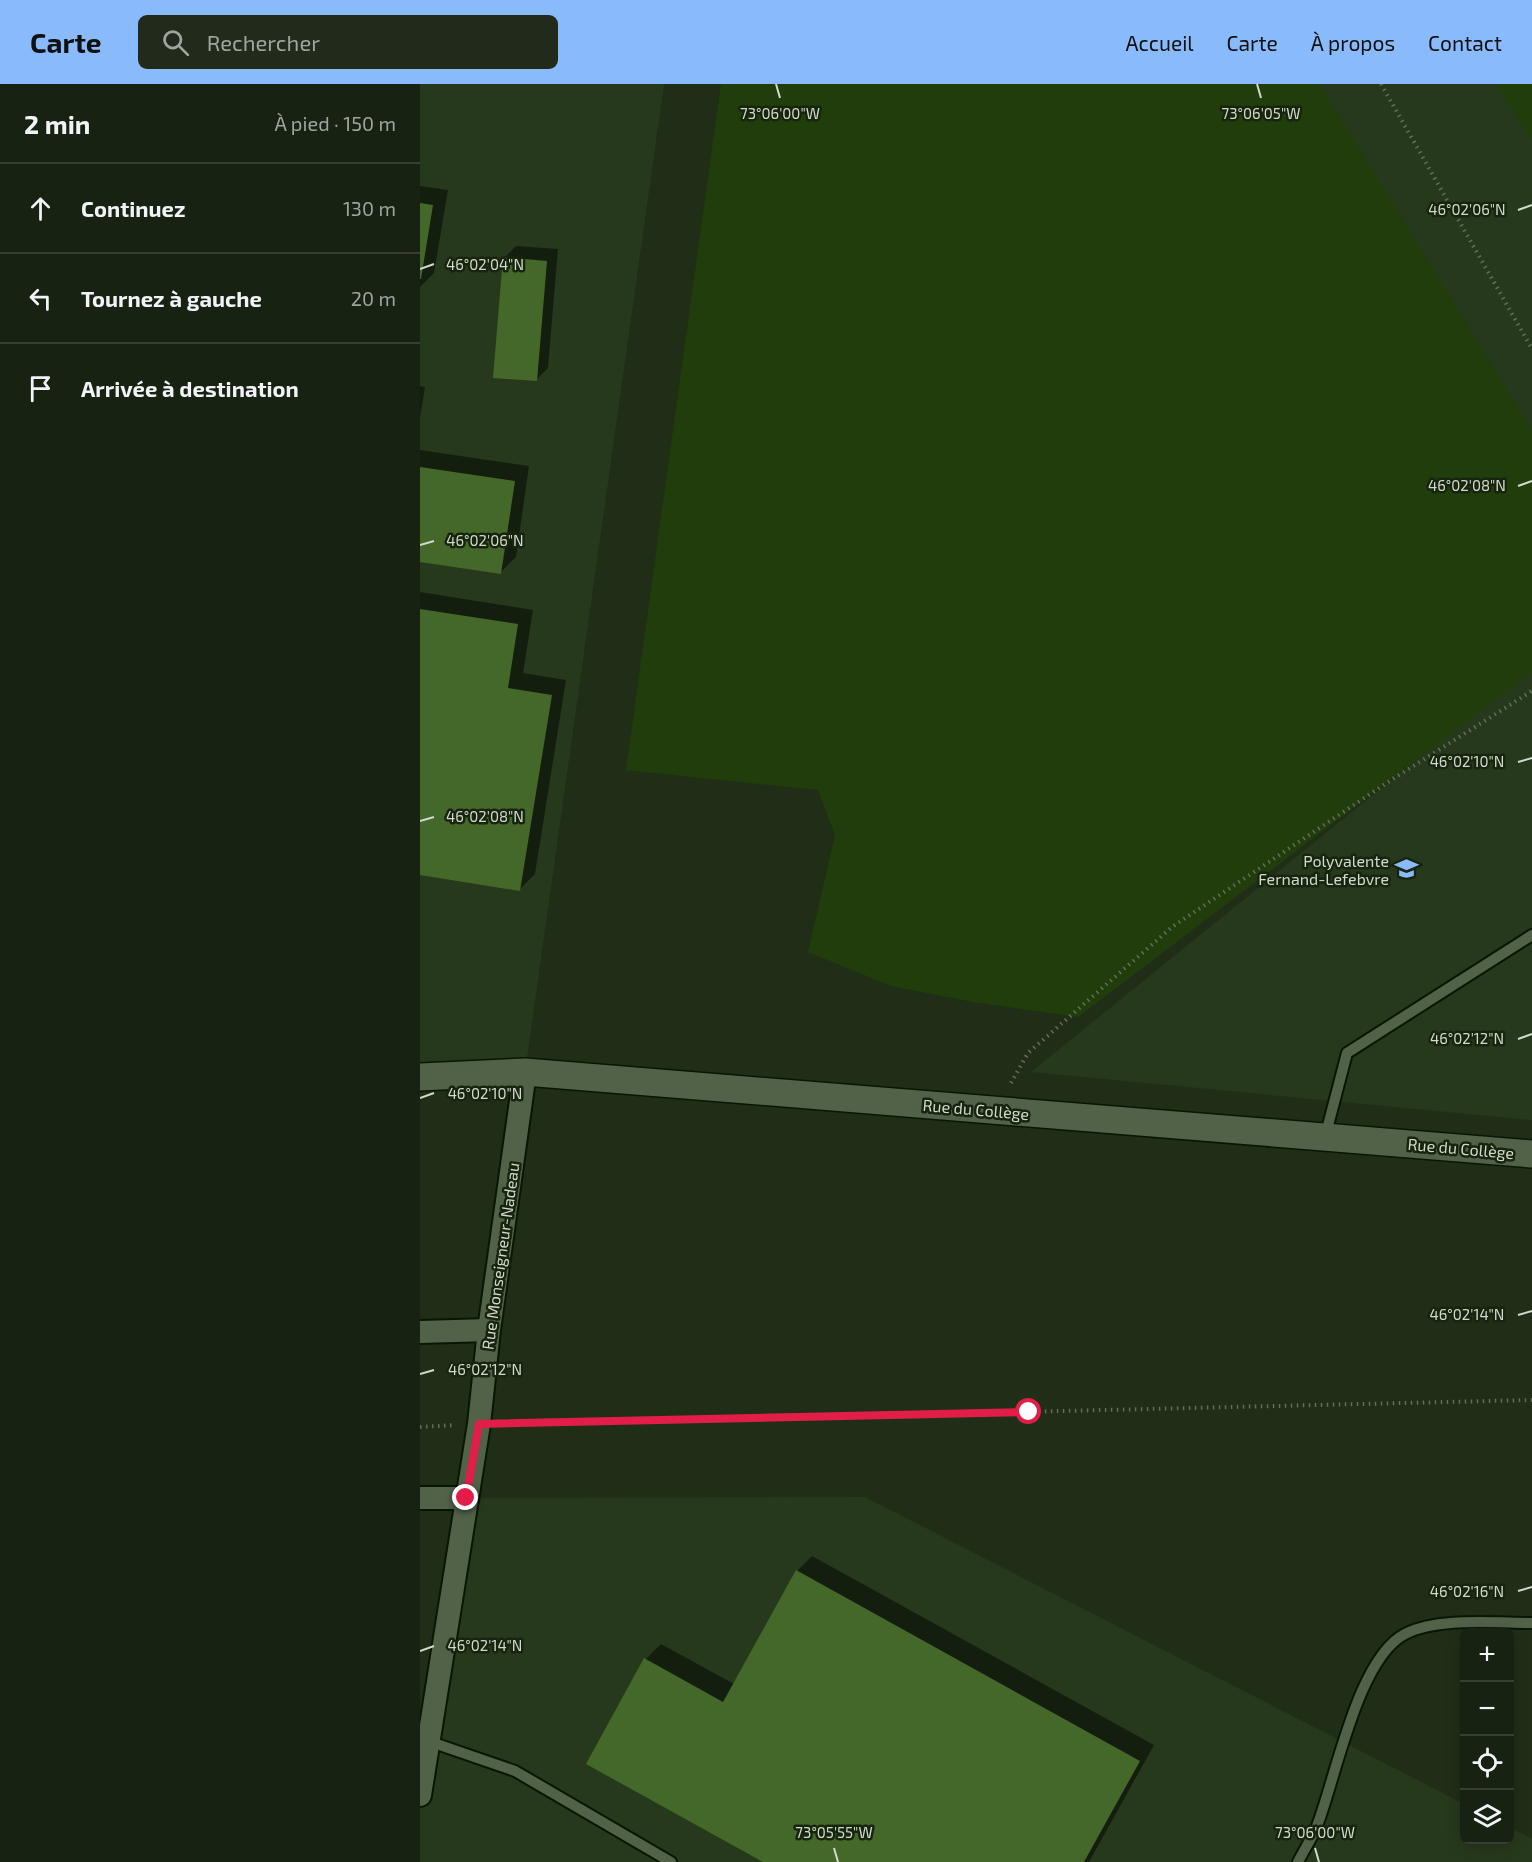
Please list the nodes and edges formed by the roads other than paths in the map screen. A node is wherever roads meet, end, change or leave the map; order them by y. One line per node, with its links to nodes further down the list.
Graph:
1 (1532, 934): 4 (lane)
2 (525, 1072): 3 (street, Rue du Collège); 4 (street, Rue du Collège); 6 (street, Rue Monseigneur-Nadeau)
3 (420, 1077)
4 (1325, 1137): 5 (street, Rue du Collège)
5 (1532, 1154)
6 (489, 1330): 7 (street); 9 (street, Rue Monseigneur-Nadeau)
7 (420, 1332)
8 (420, 1498): 9 (street)
9 (466, 1498): 11 (street, Rue Monseigneur-Nadeau)
10 (1532, 1623): 14 (lane)
11 (428, 1741): 12 (street, Rue Monseigneur-Nadeau); 13 (lane)
12 (420, 1795)
13 (671, 1862)
14 (1298, 1862)

